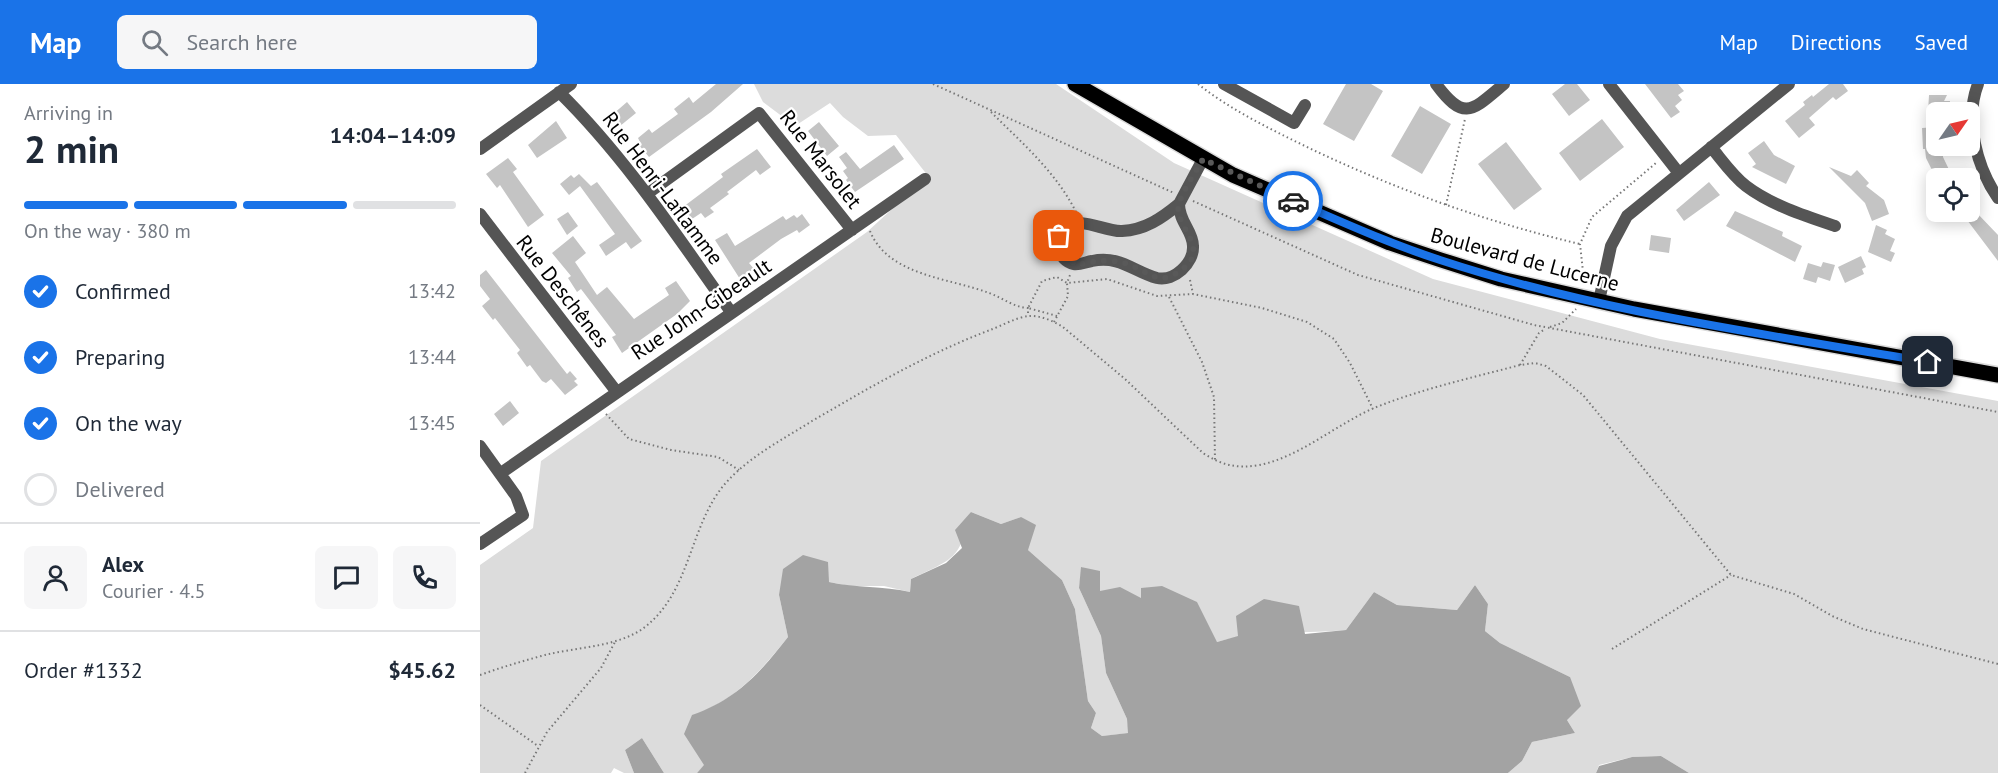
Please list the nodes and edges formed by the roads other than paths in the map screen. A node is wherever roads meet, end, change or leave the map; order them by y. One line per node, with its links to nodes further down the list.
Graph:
1 (571, 84): 9 (street)
2 (1075, 84): 13 (main road, Boulevard de Lucerne)
3 (1224, 84): 10 (street)
4 (1436, 84): 5 (street)
5 (1504, 84)
6 (1609, 84): 14 (street)
7 (1790, 84): 11 (street)
8 (1978, 84): 17 (street)
9 (559, 92): 12 (street); 16 (street, Rue Henri-Laflamme)
10 (1305, 105)
11 (1712, 147): 14 (street); 20 (street)
12 (480, 149)
13 (1203, 159): 18 (street); 22 (main road, Boulevard de Lucerne)
14 (1678, 172): 22 (street)
15 (925, 179): 21 (street, Rue John-Gibeault)
16 (647, 194): 21 (street, Rue Marsolet); 23 (street, Rue Henri-Laflamme)
17 (1998, 198)
18 (1180, 200): 18 (street)
19 (480, 214): 25 (street, Rue Deschênes)
20 (1835, 226)
21 (852, 230): 23 (street, Rue John-Gibeault)
22 (1599, 301): 24 (main road, Boulevard de Lucerne)
23 (731, 312): 25 (street, Rue John-Gibeault)
24 (1998, 375)
25 (616, 391): 27 (street, Rue John-Gibeault)
26 (480, 446): 27 (street)
27 (501, 473): 28 (street)
28 (480, 544)

